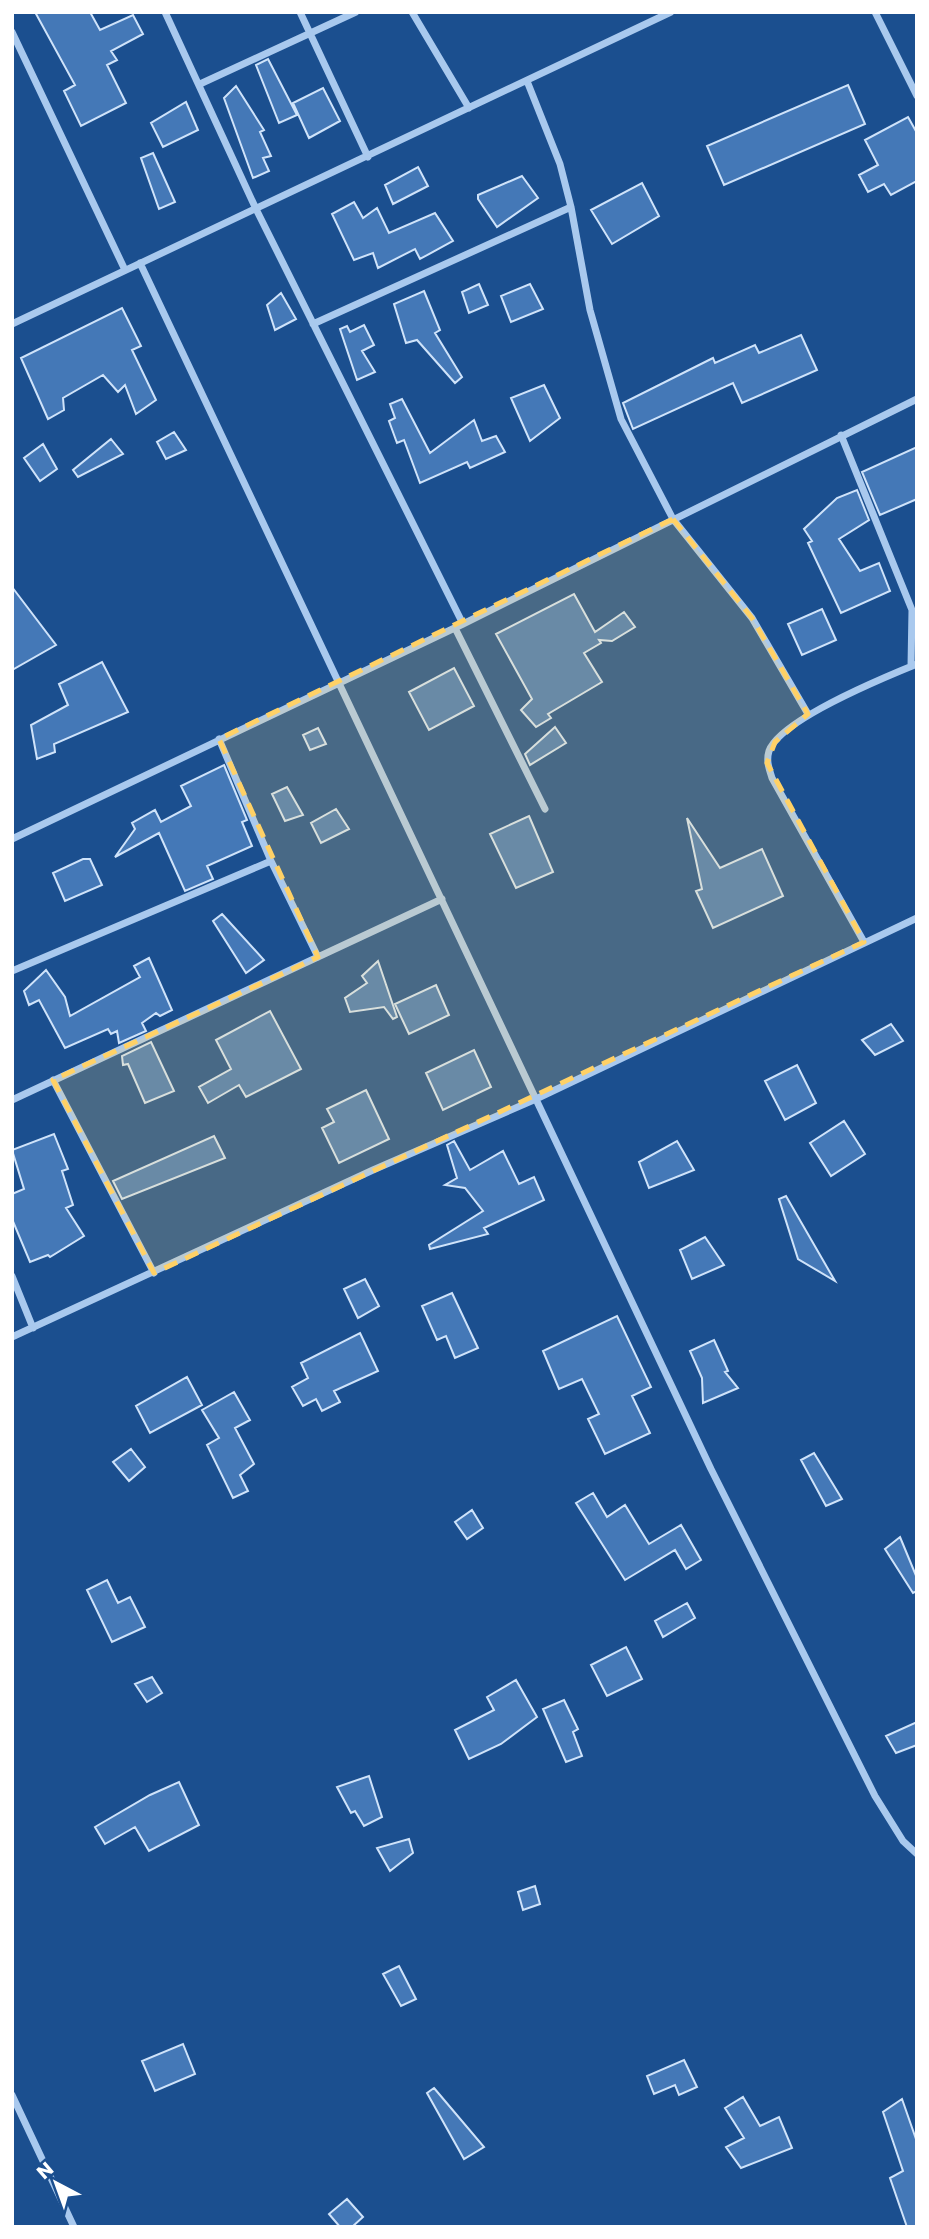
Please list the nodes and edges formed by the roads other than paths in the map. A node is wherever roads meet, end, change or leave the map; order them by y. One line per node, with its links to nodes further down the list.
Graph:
1 (165, 12): 10 (street)
2 (300, 12): 8 (street)
3 (356, 12): 8 (street)
4 (412, 12): 12 (street)
5 (671, 12): 9 (street)
6 (875, 12): 11 (street)
7 (12, 32): 17 (street)
8 (310, 32): 10 (street); 13 (street)
9 (527, 81): 12 (street); 14 (street)
10 (200, 84): 15 (street)
11 (917, 96)
12 (470, 108): 13 (street)
13 (368, 158): 15 (street)
14 (571, 207): 19 (street); 22 (street)
15 (256, 209): 16 (street); 19 (street)
16 (140, 263): 17 (street); 26 (street)
17 (125, 270): 18 (street)
18 (12, 324)
19 (313, 324): 23 (street)
20 (917, 399): 21 (street)
21 (841, 435): 22 (street); 25 (street)
22 (673, 519): 23 (street); 27 (street)
23 (463, 624): 24 (street)
24 (455, 628): 26 (street); 29 (street)
25 (914, 665): 27 (street)
26 (339, 683): 28 (street); 32 (street)
27 (808, 714): 34 (street)
28 (219, 739): 30 (street); 31 (street)
29 (545, 809)
30 (12, 839)
31 (271, 861): 35 (street); 36 (street)
32 (442, 899): 35 (street); 38 (street)
33 (917, 918): 34 (street)
34 (864, 942): 38 (street)
35 (318, 957): 37 (street)
36 (12, 971)
37 (53, 1080): 39 (street); 40 (street)
38 (536, 1099): 40 (street); 44 (street)
39 (12, 1100)
40 (154, 1273): 42 (street)
41 (12, 1276): 42 (street)
42 (33, 1328): 43 (street)
43 (12, 1337)
44 (917, 1854)
45 (12, 2095): 46 (street)
46 (74, 2227)

